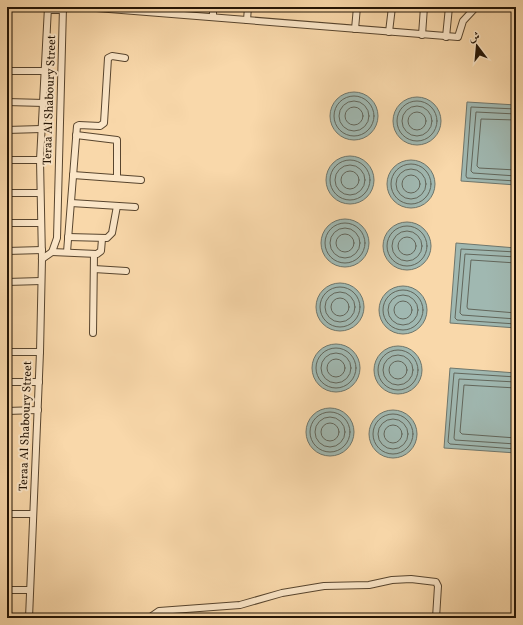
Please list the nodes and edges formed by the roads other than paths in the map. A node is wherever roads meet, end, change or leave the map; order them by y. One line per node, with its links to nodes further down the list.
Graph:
1 (84, 7): 12 (street)
2 (188, 7): 13 (street)
3 (213, 7): 14 (street)
4 (248, 7): 15 (street)
5 (357, 7): 16 (street)
6 (392, 7): 17 (street)
7 (424, 7): 18 (street)
8 (449, 7): 19 (street)
9 (476, 7): 19 (street)
10 (48, 8): 11 (street); 22 (street, Teraa Al Shaboury Street)
11 (63, 8): 44 (street, Teraa Al Shaboury Street)
12 (162, 10): 13 (street)
13 (187, 15): 14 (street)
14 (212, 17): 15 (street)
15 (247, 20): 16 (street)
16 (355, 29): 17 (street)
17 (389, 32): 18 (street)
18 (422, 35): 19 (street)
19 (446, 36)
20 (125, 58): 27 (street)
21 (7, 71): 22 (street)
22 (45, 71): 24 (street, Teraa Al Shaboury Street)
23 (7, 102): 24 (street)
24 (44, 103): 25 (street, Teraa Al Shaboury Street)
25 (41, 129): 26 (street); 29 (street, Teraa Al Shaboury Street)
26 (7, 130)
27 (76, 135): 30 (street); 31 (street)
28 (7, 160): 29 (street)
29 (40, 160): 34 (street, Teraa Al Shaboury Street)
30 (73, 175): 31 (street); 35 (street)
31 (117, 178): 32 (street)
32 (141, 180)
33 (7, 193): 34 (street)
34 (40, 193): 39 (street, Teraa Al Shaboury Street)
35 (71, 203): 36 (street); 40 (street)
36 (117, 206): 37 (street); 41 (street)
37 (135, 207)
38 (7, 223): 39 (street)
39 (41, 223): 42 (street, Teraa Al Shaboury Street)
40 (68, 237): 41 (street); 45 (street)
41 (102, 239): 46 (street)
42 (42, 250): 43 (street); 47 (street, Teraa Al Shaboury Street)
43 (7, 251)
44 (52, 252): 45 (street); 47 (street)
45 (67, 252): 46 (street)
46 (94, 254): 48 (street)
47 (42, 259): 50 (street, Teraa Al Shaboury Street)
48 (94, 269): 49 (street); 52 (street)
49 (126, 271)
50 (41, 281): 51 (street); 54 (street, Teraa Al Shaboury Street)
51 (7, 282)
52 (93, 333)
53 (7, 352): 54 (street)
54 (40, 352): 56 (street, Teraa Al Shaboury Street)
55 (7, 382): 56 (street)
56 (39, 382): 57 (street, Teraa Al Shaboury Street)
57 (38, 410): 58 (street); 60 (street, Teraa Al Shaboury Street)
58 (7, 411)
59 (7, 514): 60 (street)
60 (33, 514): 62 (street, Teraa Al Shaboury Street)
61 (7, 590): 62 (street)
62 (30, 590): 63 (street, Teraa Al Shaboury Street)
63 (29, 618)
64 (149, 618): 65 (street)
65 (436, 618)

